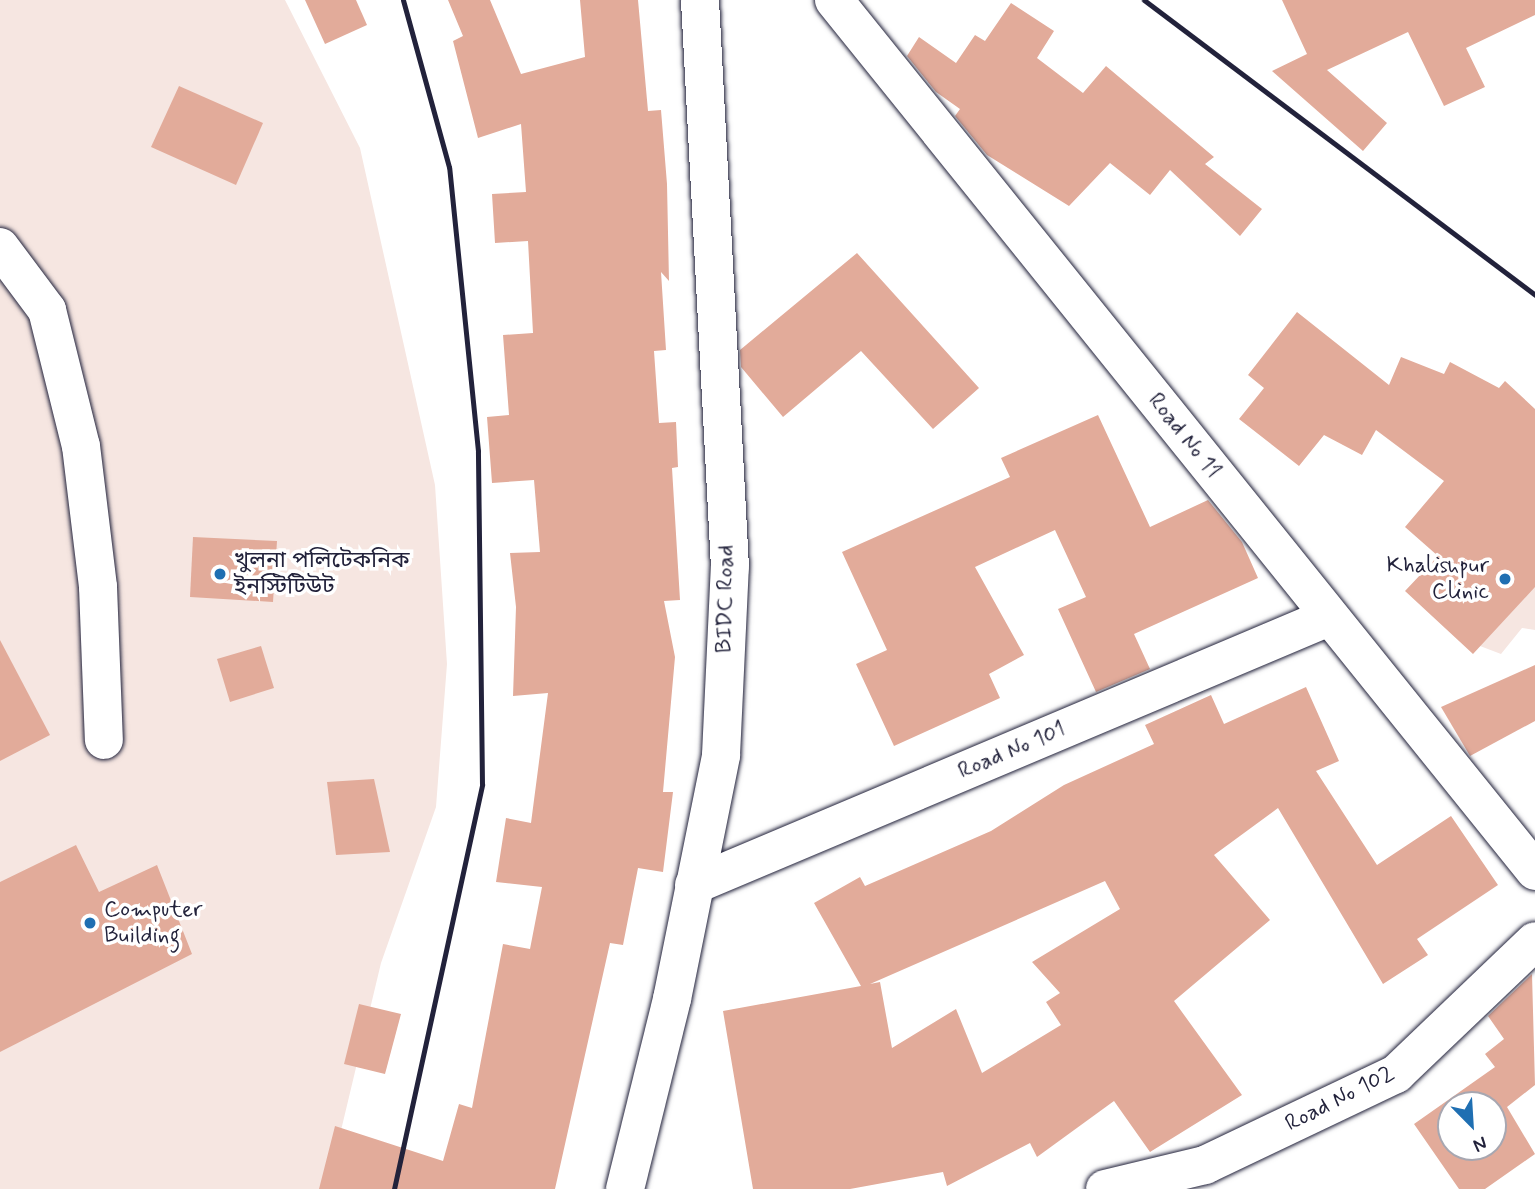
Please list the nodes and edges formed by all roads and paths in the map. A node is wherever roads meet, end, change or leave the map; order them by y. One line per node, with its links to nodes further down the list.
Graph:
1 (700, 0): 7 (street, BIDC Road)
2 (834, 0): 4 (street, Road No 11)
3 (0, 247): 5 (street)
4 (1329, 617): 6 (street, Road No 11); 7 (street, Road No 101)
5 (104, 740)
6 (1535, 871)
7 (694, 886): 9 (street, BIDC Road)
8 (1535, 941): 10 (street, Road No 102)
9 (625, 1189)
10 (1105, 1189)

